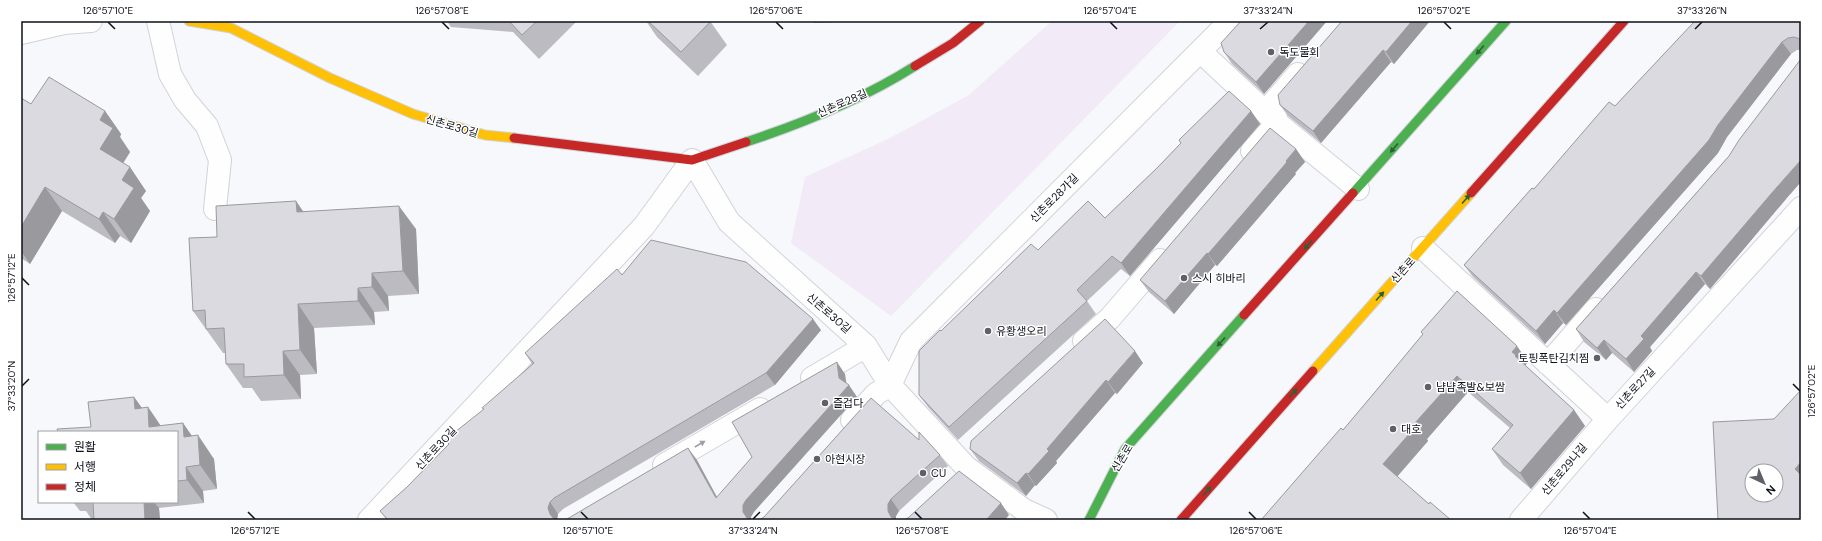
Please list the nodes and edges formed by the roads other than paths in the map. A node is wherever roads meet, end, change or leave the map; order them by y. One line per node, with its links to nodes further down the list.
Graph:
1 (91, 21): 8 (street)
2 (158, 21): 16 (street)
3 (189, 21): 12 (main road, 신촌로30길)
4 (980, 21): 12 (main road, 신촌로28길)
5 (1230, 21): 9 (street, 신촌로28가길)
6 (1506, 21): 14 (main road, 신촌로, one-way to 14)
7 (1624, 21): 18 (main road, 신촌로, one-way to 7)
8 (21, 33)
9 (1200, 51): 11 (street); 23 (street, 신촌로28가길)
10 (1314, 56): 11 (street)
11 (1277, 123): 13 (street); 14 (street)
12 (692, 160): 20 (street, 신촌로30길); 32 (street, 신촌로30길)
13 (1242, 164)
14 (1358, 189): 34 (main road, 신촌로, one-way to 34)
15 (1801, 208): 26 (street, 신촌로27길)
16 (215, 209)
17 (1171, 247): 21 (street)
18 (1423, 248): 22 (street, 신촌로27길); 35 (main road, 신촌로, one-way to 18)
19 (1612, 292): 22 (street)
20 (866, 346): 23 (street, 신촌로30길); 24 (street)
21 (1068, 356)
22 (1548, 364): 26 (street, 신촌로27길)
23 (890, 385): 27 (street); 29 (street, 신촌로30길)
24 (797, 387)
25 (776, 399): 30 (street, one-way to 25)
26 (1608, 418): 36 (street, 신촌로29나길)
27 (841, 433)
28 (974, 442): 29 (street)
29 (966, 467): 31 (street); 33 (street, 신촌로30길)
30 (645, 476)
31 (949, 483)
32 (369, 520)
33 (1046, 520)
34 (1090, 520)
35 (1181, 520)
36 (1521, 520)

